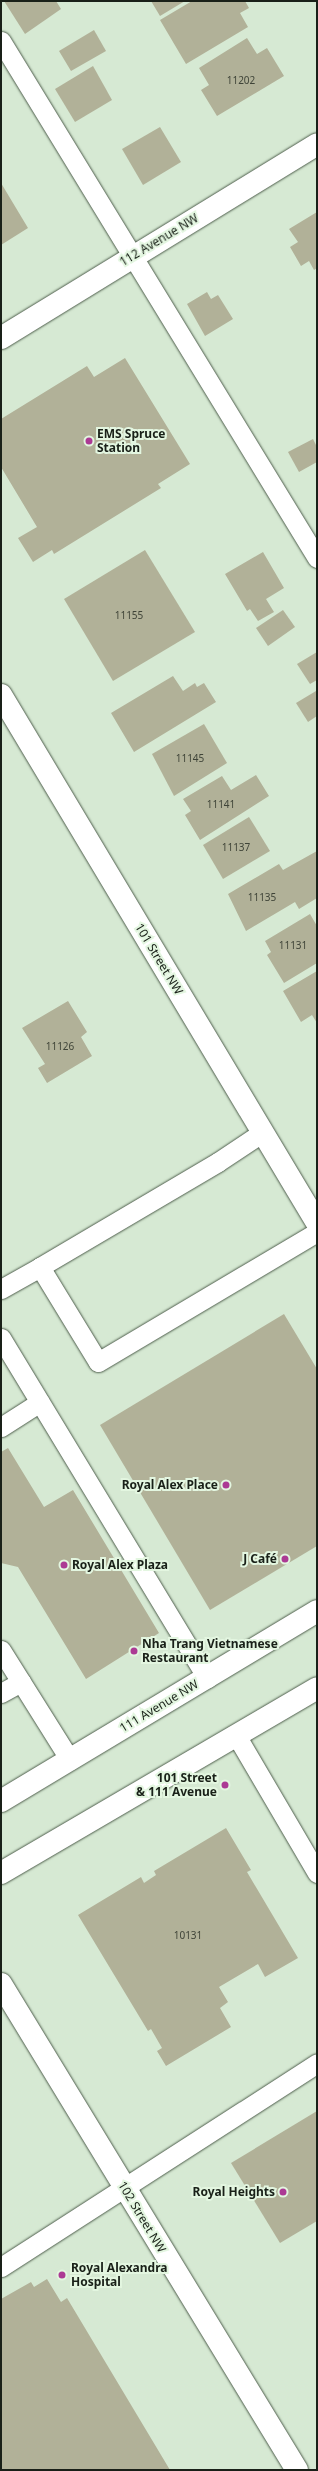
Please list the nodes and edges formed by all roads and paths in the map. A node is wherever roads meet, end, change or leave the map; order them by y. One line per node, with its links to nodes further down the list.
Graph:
1 (1, 41): 3 (lane)
2 (317, 144): 3 (street, 112 Avenue NW)
3 (133, 255): 4 (street, 112 Avenue NW); 5 (lane)
4 (1, 338)
5 (317, 558)
6 (1, 695): 7 (street, 101 Street NW)
7 (263, 1132): 8 (street, 101 Street NW); 10 (lane)
8 (317, 1222)
9 (317, 1232): 10 (lane)
10 (40, 1267): 11 (lane)
11 (1, 1289)
12 (1, 1338): 13 (lane)
13 (40, 1402): 14 (lane); 17 (lane)
14 (1, 1427)
15 (317, 1611): 17 (street, 111 Avenue NW)
16 (1, 1650): 18 (lane)
17 (207, 1678): 22 (street, 111 Avenue NW)
18 (21, 1682): 20 (lane); 22 (lane)
19 (315, 1692): 21 (street)
20 (1, 1694)
21 (236, 1735): 24 (lane); 25 (street)
22 (70, 1760): 23 (street, 111 Avenue NW)
23 (1, 1801)
24 (317, 1872)
25 (1, 1873)
26 (1, 1984): 28 (street, 102 Street NW)
27 (317, 2063): 28 (lane)
28 (123, 2186): 29 (lane); 30 (street, 102 Street NW)
29 (1, 2267)
30 (297, 2470)

